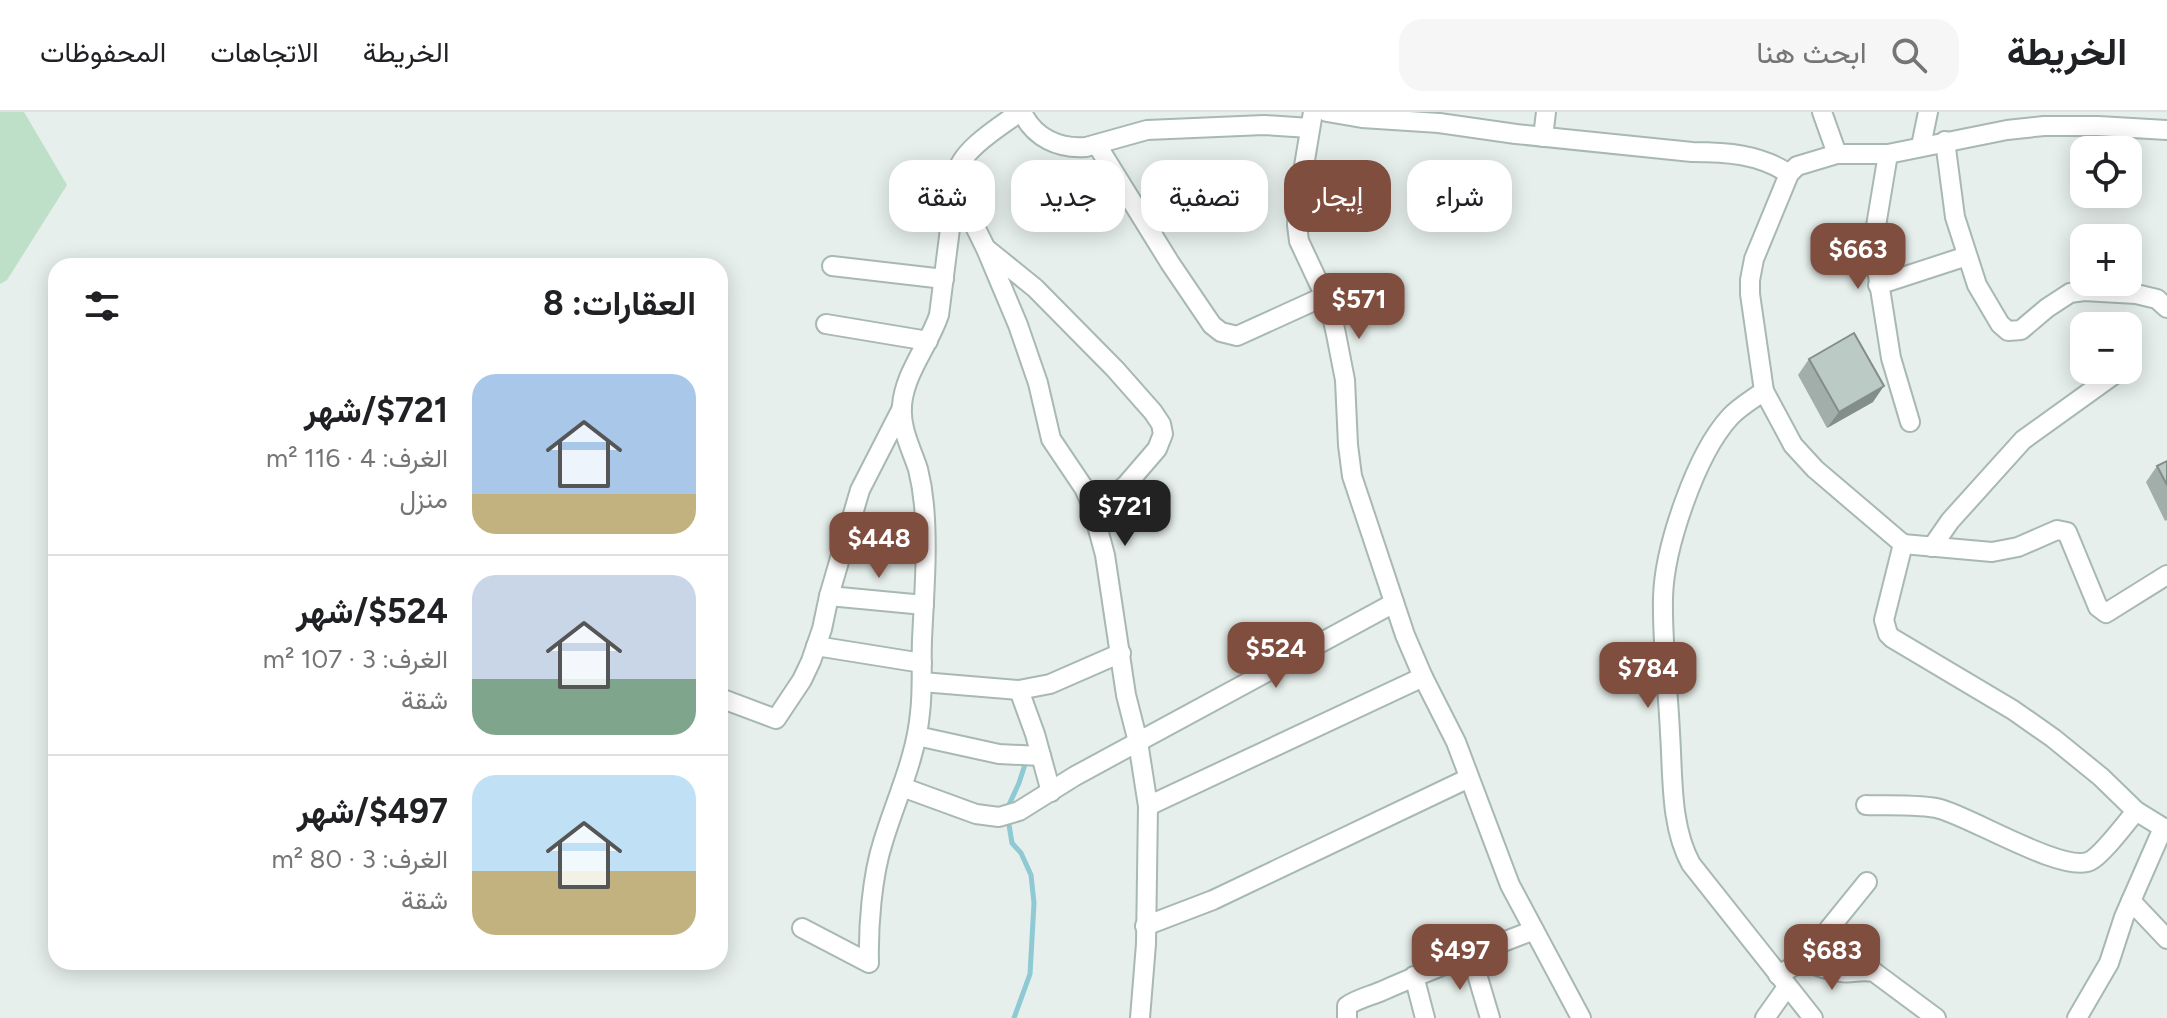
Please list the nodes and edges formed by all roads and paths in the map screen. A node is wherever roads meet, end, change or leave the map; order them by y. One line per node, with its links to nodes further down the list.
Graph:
1 (1021, 112): 10 (street); 14 (street)
2 (1327, 112): 8 (street)
3 (1546, 112): 8 (street)
4 (1822, 112): 12 (street)
5 (1928, 112): 11 (street)
6 (1312, 120): 10 (street); 23 (street)
7 (2167, 130): 9 (street)
8 (1543, 137): 15 (street)
9 (1945, 141): 11 (street); 19 (street)
10 (1097, 145): 23 (street)
11 (1921, 146): 13 (street)
12 (1837, 154): 13 (street); 15 (street)
13 (1888, 154): 22 (street)
14 (964, 160)
15 (1789, 174): 28 (street)
16 (950, 232): 21 (street)
17 (978, 232): 18 (street)
18 (986, 249): 31 (street); 31 (street)
19 (1967, 256): 22 (street); 24 (street)
20 (832, 266): 21 (street)
21 (944, 279): 26 (street)
22 (1878, 285): 30 (street)
23 (1325, 296): 36 (street)
24 (2167, 308)
25 (826, 324): 26 (street)
26 (928, 341): 29 (street)
27 (2101, 384): 33 (street)
28 (1764, 391): 32 (street); 63 (street)
29 (902, 408): 35 (street); 37 (street)
30 (1910, 422)
31 (1095, 513): 39 (street)
32 (1903, 544): 33 (street); 52 (street)
33 (1932, 547): 34 (street)
34 (2167, 575)
35 (829, 596): 37 (street); 38 (street)
36 (1394, 603): 41 (street); 45 (street)
37 (924, 605): 40 (street)
38 (816, 646): 40 (street); 43 (street)
39 (1121, 653): 42 (street); 45 (street)
40 (922, 672): 42 (street); 44 (street)
41 (1423, 677): 47 (street); 51 (street)
42 (1019, 690): 46 (street)
43 (728, 701)
44 (917, 736): 46 (street); 48 (street)
45 (1138, 742): 49 (street); 51 (street)
46 (1041, 756): 49 (street)
47 (1469, 778): 56 (street); 58 (street)
48 (902, 787): 49 (street); 57 (street)
49 (1051, 792)
50 (1866, 805): 52 (street)
51 (1148, 806): 56 (street)
52 (2136, 811): 53 (street)
53 (2165, 829): 55 (street)
54 (1867, 882): 61 (street)
55 (2131, 901): 59 (street); 72 (street)
56 (1145, 926): 64 (street)
57 (802, 928)
58 (1534, 930): 60 (street); 68 (street)
59 (2167, 939)
60 (1471, 954): 62 (street); 67 (street)
61 (1803, 961): 63 (street); 71 (street)
62 (1414, 976): 65 (street); 66 (street)
63 (1782, 981): 69 (street); 70 (street)
64 (1140, 1018)
65 (1347, 1018)
66 (1425, 1018)
67 (1490, 1018)
68 (1581, 1018)
69 (1765, 1018)
70 (1813, 1018)
71 (1936, 1018)
72 (2077, 1018)

